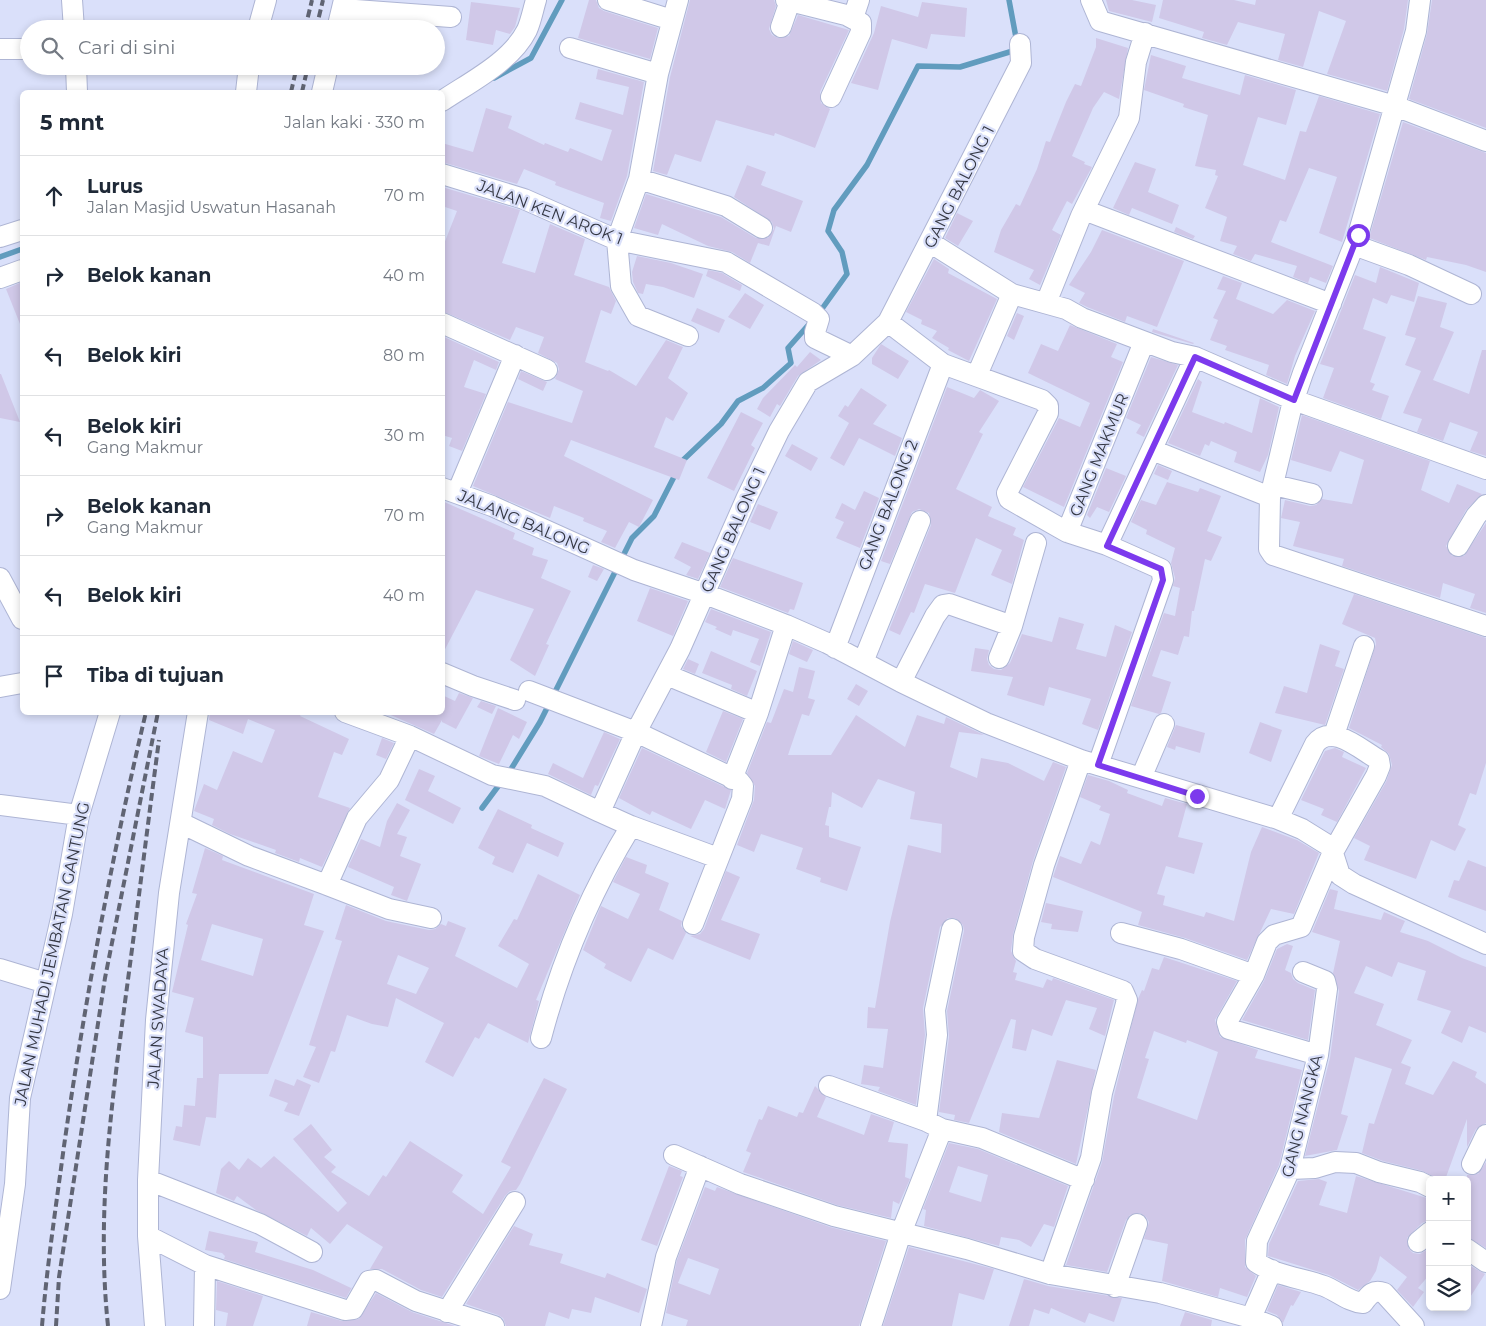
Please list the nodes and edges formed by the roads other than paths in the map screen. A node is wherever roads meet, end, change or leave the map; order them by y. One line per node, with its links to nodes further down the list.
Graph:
1 (72, 0): 12 (street)
2 (266, 0): 13 (street)
3 (536, 0): 30 (street)
4 (608, 0): 15 (street)
5 (678, 0): 15 (street)
6 (788, 0): 10 (street); 16 (street)
7 (1091, 0): 17 (street)
8 (1420, 0): 31 (street)
9 (343, 4): 11 (street); 14 (street)
10 (856, 9): 29 (street)
11 (451, 17)
12 (73, 20)
13 (260, 20)
14 (339, 20)
15 (672, 20): 22 (street)
16 (781, 27)
17 (1145, 33): 31 (street); 35 (street)
18 (1020, 44): 40 (street, GANG BALONG 1)
19 (570, 48): 22 (street)
20 (0, 49): 21 (street)
21 (20, 49)
22 (658, 74): 34 (street)
23 (76, 75): 26 (street)
24 (248, 75): 27 (street)
25 (326, 75): 28 (street)
26 (77, 90)
27 (246, 90)
28 (322, 90)
29 (831, 97)
30 (445, 99)
31 (1395, 106): 32 (street); 41 (street)
32 (1486, 140)
33 (445, 175): 39 (street, JALAN KEN AROK 1)
34 (639, 179): 36 (street); 39 (street)
35 (1084, 210): 46 (street); 47 (street)
36 (762, 228)
37 (20, 231): 38 (street)
38 (0, 236)
39 (617, 240): 50 (street); 53 (street, JALAN KEN AROK 1)
40 (931, 243): 44 (street); 48 (street, GANG BALONG 1)
41 (1354, 245): 45 (street); 47 (street)
42 (20, 271): 43 (street)
43 (0, 278)
44 (1012, 294): 46 (street); 57 (street)
45 (1470, 294)
46 (1046, 303): 51 (street)
47 (1331, 304): 58 (street)
48 (888, 322): 53 (street, GANG BALONG 1); 55 (street)
49 (445, 324): 52 (street)
50 (688, 336)
51 (1144, 342): 54 (street); 66 (street, GANG MAKMUR)
52 (515, 355): 56 (street); 61 (street)
53 (852, 356): 71 (street, GANG BALONG 1)
54 (1195, 357): 58 (street); 59 (street)
55 (942, 364): 57 (street); 77 (street, GANG BALONG 2)
56 (547, 370)
57 (977, 376): 66 (street)
58 (1294, 400): 60 (street); 62 (street)
59 (1152, 450): 62 (street); 68 (street)
60 (1486, 469)
61 (450, 490): 71 (street, JALANG BALONG)
62 (1272, 491): 63 (street); 75 (street)
63 (1312, 494)
64 (1486, 505): 69 (street)
65 (920, 522): 79 (street)
66 (1067, 532): 68 (street, GANG MAKMUR)
67 (1036, 543): 74 (street)
68 (1107, 546): 93 (street, GANG MAKMUR)
69 (1458, 546)
70 (0, 578): 72 (street)
71 (705, 594): 73 (street, JALANG BALONG); 81 (street, GANG BALONG 1)
72 (20, 615)
73 (786, 625): 77 (street, JALANG BALONG); 85 (street)
74 (1012, 626): 78 (street); 82 (street)
75 (1486, 626)
76 (1364, 646): 91 (street)
77 (835, 648): 79 (street, JALANG BALONG)
78 (999, 658)
79 (863, 662): 82 (street, JALANG BALONG)
80 (445, 674): 90 (street)
81 (667, 675): 85 (street); 90 (street, GANG BALONG 1)
82 (901, 682): 93 (street, JALANG BALONG)
83 (20, 683): 84 (street)
84 (0, 687)
85 (758, 713): 95 (street)
86 (109, 715): 98 (street, JALAN MUHADI JEMBATAN GANTUNG)
87 (198, 715): 100 (street, JALAN SWADAYA)
88 (353, 715): 92 (street)
89 (1164, 724): 94 (street)
90 (636, 732): 95 (street); 97 (street, GANG BALONG 1)
91 (1334, 735): 99 (street); 102 (street)
92 (410, 736): 97 (street); 104 (street)
93 (1089, 763): 94 (street, JALANG BALONG); 124 (street)
94 (1141, 778): 99 (street, JALANG BALONG)
95 (732, 779): 103 (street)
96 (0, 805): 98 (street)
97 (600, 812): 101 (street)
98 (79, 815): 113 (street, JALAN MUHADI JEMBATAN GANTUNG)
99 (1278, 819): 102 (street, JALANG BALONG)
100 (181, 823): 104 (street); 123 (street, JALAN SWADAYA)
101 (631, 826): 103 (street); 114 (street)
102 (1332, 852): 109 (street); 112 (street)
103 (718, 858): 106 (street)
104 (327, 885): 105 (street)
105 (431, 918)
106 (693, 924)
107 (952, 929): 117 (street)
108 (1122, 933): 112 (street)
109 (1486, 944)
110 (0, 969): 113 (street)
111 (1303, 972): 115 (street, GANG NANGKA)
112 (1254, 975): 115 (street)
113 (46, 983): 137 (street, JALAN MUHADI JEMBATAN GANTUNG)
114 (541, 1038)
115 (1318, 1055): 122 (street, GANG NANGKA)
116 (828, 1086): 117 (street)
117 (934, 1125): 124 (street); 128 (street)
118 (1486, 1135): 120 (street)
119 (674, 1155): 121 (street)
120 (1472, 1164)
121 (700, 1166): 128 (street); 143 (street)
122 (1290, 1169): 125 (street); 134 (street, GANG NANGKA)
123 (148, 1180): 129 (street, JALAN SWADAYA); 130 (street)
124 (1084, 1180): 135 (street)
125 (1426, 1185)
126 (515, 1202): 138 (street)
127 (1137, 1224): 136 (street)
128 (901, 1233): 135 (street); 144 (street)
129 (148, 1236): 133 (street); 140 (street, JALAN SWADAYA)
130 (312, 1252)
131 (1471, 1252): 132 (street)
132 (1486, 1262)
133 (205, 1265): 138 (street); 141 (street)
134 (1272, 1270): 139 (street); 146 (street, GANG NANGKA)
135 (1050, 1274): 136 (street)
136 (1115, 1287): 139 (street)
137 (0, 1289)
138 (447, 1312): 142 (street)
139 (1252, 1318): 145 (street)
140 (155, 1326)
141 (204, 1326)
142 (494, 1326)
143 (652, 1326)
144 (871, 1326)
145 (1272, 1326)
146 (1414, 1326)

